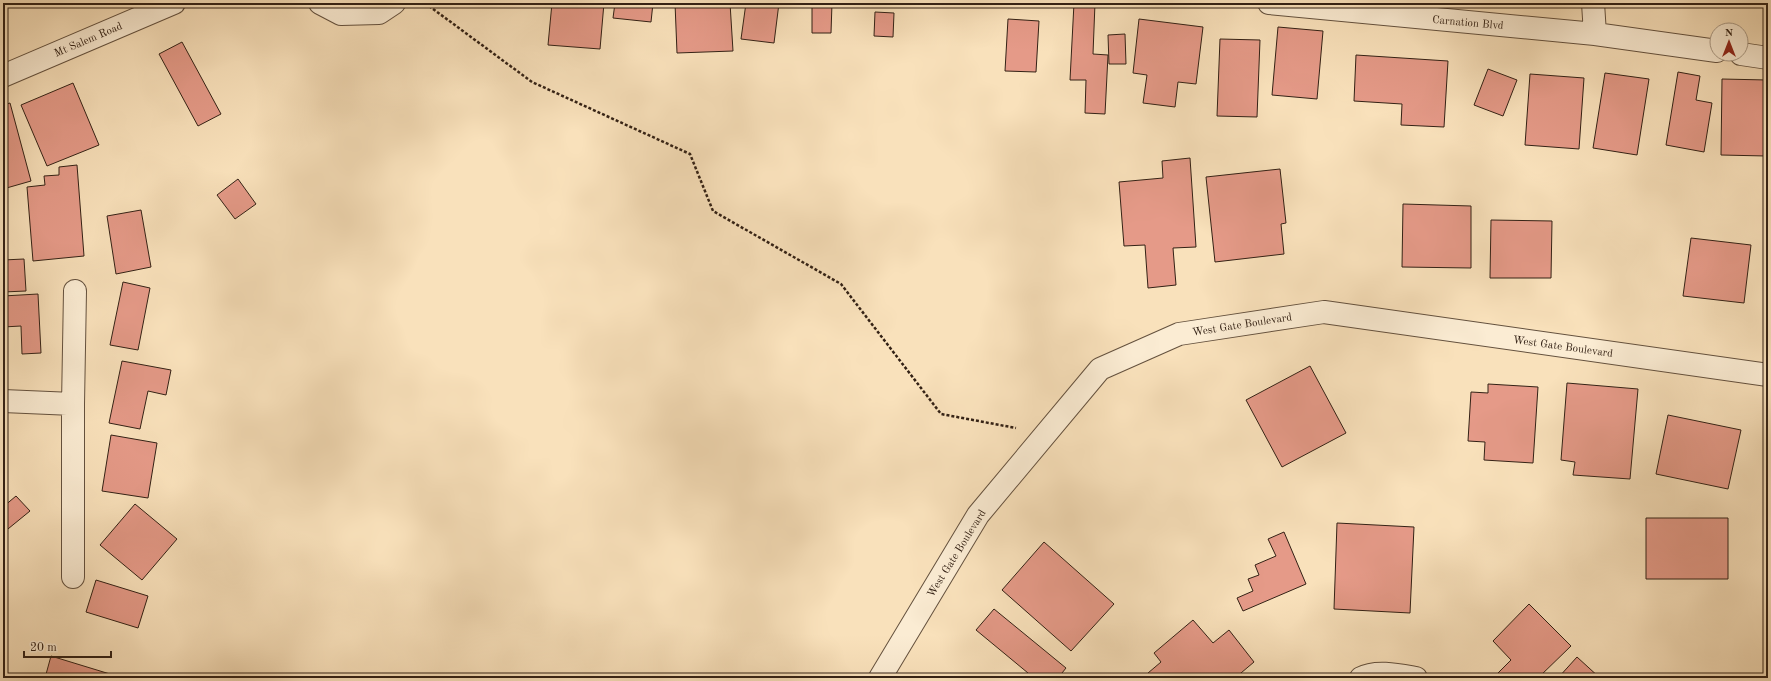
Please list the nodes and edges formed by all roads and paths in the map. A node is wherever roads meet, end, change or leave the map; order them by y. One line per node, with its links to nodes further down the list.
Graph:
1 (174, 3): 12 (street, Mt Salem Road)
2 (320, 3): 3 (street)
3 (394, 3)
4 (426, 3): 17 (path)
5 (1269, 3): 7 (street, Carnation Blvd)
6 (1593, 3): 8 (street)
7 (1293, 4): 8 (street, Carnation Blvd)
8 (1595, 34): 9 (street, Carnation Blvd)
9 (1709, 50)
10 (1749, 55): 11 (street)
11 (1768, 58)
12 (3, 76)
13 (75, 291): 16 (street)
14 (1768, 375): 17 (street, West Gate Boulevard)
15 (3, 401): 16 (street)
16 (73, 404): 18 (street)
17 (1046, 433): 19 (street, West Gate Boulevard)
18 (73, 577)
19 (880, 678)
20 (1360, 678): 21 (street)
21 (1416, 678)

